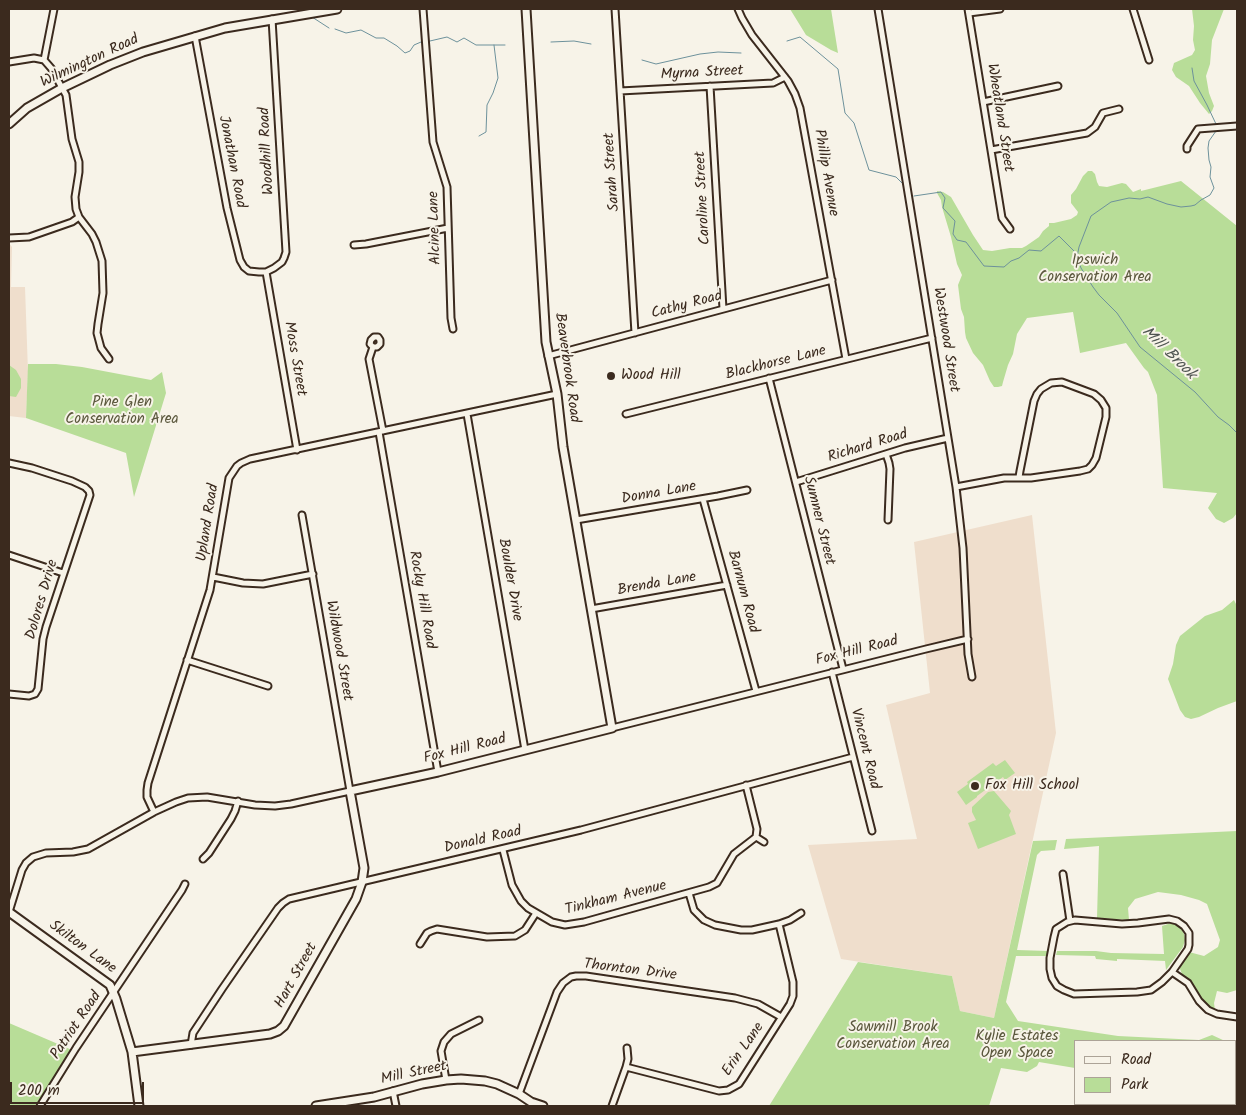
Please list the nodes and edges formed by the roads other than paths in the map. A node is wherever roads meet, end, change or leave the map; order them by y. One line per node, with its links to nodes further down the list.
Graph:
1 (54, 9): 14 (street)
2 (337, 9): 11 (street, Wilmington Road)
3 (423, 9): 29 (street, Alcine Lane)
4 (526, 9): 40 (street, Beaverbrook Road)
5 (615, 9): 21 (street, Sarah Street)
6 (738, 9): 17 (street, Phillip Avenue)
7 (878, 9): 38 (street, Westwood Street)
8 (1000, 9): 10 (street)
9 (1133, 9): 15 (street)
10 (968, 11): 22 (street, Wheatland Street)
11 (272, 19): 12 (street, Wilmington Road); 33 (street, Woodhill Road)
12 (195, 36): 20 (street, Wilmington Road); 33 (street, Jonathan Road)
13 (9, 54): 16 (street)
14 (44, 60): 16 (street); 20 (street)
15 (1149, 60)
16 (10, 62)
17 (785, 77): 18 (street, Myrna Street); 34 (street, Phillip Avenue)
18 (710, 86): 21 (street, Myrna Street); 35 (street, Caroline Street)
19 (1058, 86): 22 (street)
20 (62, 88): 24 (street, Wilmington Road); 28 (street)
21 (620, 92): 37 (street, Sarah Street)
22 (984, 102): 27 (street, Wheatland Street)
23 (1119, 109): 27 (street)
24 (9, 124)
25 (1237, 126): 26 (street)
26 (1187, 149)
27 (991, 150): 30 (street, Wheatland Street)
28 (79, 217): 31 (street); 41 (street)
29 (448, 228): 32 (street); 36 (street, Alcine Lane)
30 (1010, 229)
31 (9, 238)
32 (354, 245)
33 (266, 272): 49 (street, Moss Street)
34 (832, 280): 35 (street, Cathy Road); 42 (street, Phillip Avenue)
35 (723, 309): 37 (street, Cathy Road)
36 (452, 329)
37 (635, 333): 40 (street, Cathy Road)
38 (932, 338): 42 (street, Blackhorse Lane); 48 (street, Westwood Street)
39 (373, 347): 47 (street, Rocky Hill Road)
40 (548, 356): 44 (street, Beaverbrook Road)
41 (109, 359)
42 (846, 359): 43 (street, Blackhorse Lane)
43 (769, 378): 46 (street, Blackhorse Lane); 53 (street, Sumner Street)
44 (557, 394): 45 (street, Upland Road); 58 (street, Beaverbrook Road)
45 (467, 414): 47 (street, Upland Road); 75 (street, Boulder Drive)
46 (626, 414)
47 (381, 432): 49 (street, Upland Road); 77 (street, Rocky Hill Road)
48 (948, 438): 50 (street, Richard Road); 54 (street, Westwood Street)
49 (297, 450): 63 (street, Upland Road)
50 (886, 454): 53 (street, Richard Road); 59 (street)
51 (9, 463): 61 (street, Dolores Drive)
52 (1019, 477): 52 (street); 54 (street)
53 (796, 482): 68 (street, Sumner Street)
54 (956, 487): 66 (street, Westwood Street)
55 (747, 490): 56 (street, Donna Lane)
56 (703, 499): 58 (street, Donna Lane); 64 (street, Barnum Road)
57 (302, 515): 62 (street, Wildwood Street)
58 (576, 520): 65 (street, Beaverbrook Road)
59 (888, 520)
60 (9, 555): 61 (street)
61 (63, 573): 73 (street, Dolores Drive)
62 (313, 574): 63 (street); 79 (street, Wildwood Street)
63 (213, 577): 67 (street, Upland Road)
64 (727, 585): 65 (street, Brenda Lane); 72 (street, Barnum Road)
65 (591, 609): 74 (street, Beaverbrook Road)
66 (968, 639): 68 (street, Fox Hill Road); 70 (street, Westwood Street)
67 (187, 660): 71 (street); 81 (street, Upland Road)
68 (844, 669): 69 (street, Fox Hill Road)
69 (832, 672): 72 (street, Fox Hill Road); 76 (street, Vincent Road)
70 (972, 677)
71 (268, 686)
72 (756, 691): 74 (street, Fox Hill Road)
73 (9, 694)
74 (612, 728): 75 (street, Fox Hill Road)
75 (525, 750): 77 (street, Fox Hill Road)
76 (853, 757): 78 (street, Donald Road); 82 (street, Vincent Road)
77 (438, 772): 79 (street, Fox Hill Road)
78 (746, 785): 83 (street); 85 (street, Donald Road)
79 (350, 791): 80 (street, Fox Hill Road); 88 (street, Hart Street)
80 (238, 802): 81 (street, Fox Hill Road); 86 (street)
81 (154, 812): 91 (street, Fox Hill Road)
82 (872, 832)
83 (756, 837): 84 (street); 90 (street, Tinkham Avenue)
84 (764, 842)
85 (503, 850): 88 (street, Donald Road); 93 (street, Tinkham Avenue)
86 (203, 859)
87 (1063, 874): 94 (street)
88 (362, 882): 102 (street, Donald Road); 102 (street, Hart Street)
89 (185, 884): 98 (street, Patriot Road)
90 (689, 893): 93 (street, Tinkham Avenue); 95 (street)
91 (9, 912): 98 (street, Skilton Lane)
92 (801, 913): 95 (street)
93 (536, 914): 96 (street)
94 (1070, 921): 97 (street); 97 (street)
95 (779, 924): 99 (street, Erin Lane)
96 (420, 944)
97 (1172, 972): 100 (street)
98 (114, 993): 104 (street, Skilton Lane); 109 (street, Patriot Road)
99 (781, 1017): 105 (street, Erin Lane); 108 (street, Thornton Drive)
100 (1237, 1017)
101 (479, 1020): 106 (street)
102 (191, 1045): 104 (street, Hart Street)
103 (626, 1048): 105 (street)
104 (132, 1052): 110 (street, Skilton Lane)
105 (626, 1067): 114 (street)
106 (446, 1080): 107 (street, Mill Street); 108 (street, Mill Street)
107 (393, 1091): 111 (street, Mill Street); 112 (street)
108 (519, 1094): 113 (street, Mill Street)
109 (40, 1106)
110 (139, 1106)
111 (316, 1106)
112 (396, 1106)
113 (543, 1106)
114 (612, 1106)

